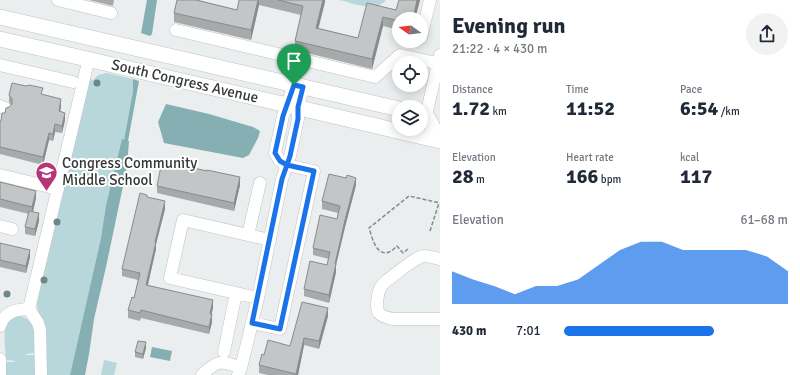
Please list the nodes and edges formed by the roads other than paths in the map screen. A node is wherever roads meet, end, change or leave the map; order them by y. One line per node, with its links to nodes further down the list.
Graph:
1 (58, 0): 4 (street)
2 (430, 0): 3 (street)
3 (427, 12)
4 (111, 13)
5 (0, 16): 14 (main road, South Congress Avenue)
6 (176, 30): 11 (street)
7 (0, 38): 8 (main road, South Congress Avenue)
8 (89, 58): 15 (main road, South Congress Avenue); 23 (street)
9 (428, 60): 10 (street)
10 (439, 61): 17 (street)
11 (392, 62)
12 (0, 65): 13 (street)
13 (74, 82)
14 (298, 86): 15 (street); 16 (main road, South Congress Avenue)
15 (293, 106): 19 (main road, South Congress Avenue); 20 (street)
16 (392, 107)
17 (429, 116): 18 (main road)
18 (440, 136)
19 (440, 141)
20 (287, 165): 25 (street); 31 (street)
21 (0, 175): 23 (street)
22 (260, 183): 24 (street)
23 (58, 189): 29 (street)
24 (248, 235): 25 (street); 27 (street)
25 (270, 240): 28 (street)
26 (440, 259): 30 (street)
27 (236, 293): 28 (street); 33 (street)
28 (258, 298): 31 (street)
29 (29, 309): 32 (street); 37 (street)
30 (440, 319)
31 (252, 323): 35 (street)
32 (0, 326)
33 (224, 352)
34 (0, 359): 36 (street)
35 (240, 372): 38 (street)
36 (0, 375)
37 (41, 375)
38 (202, 375)

